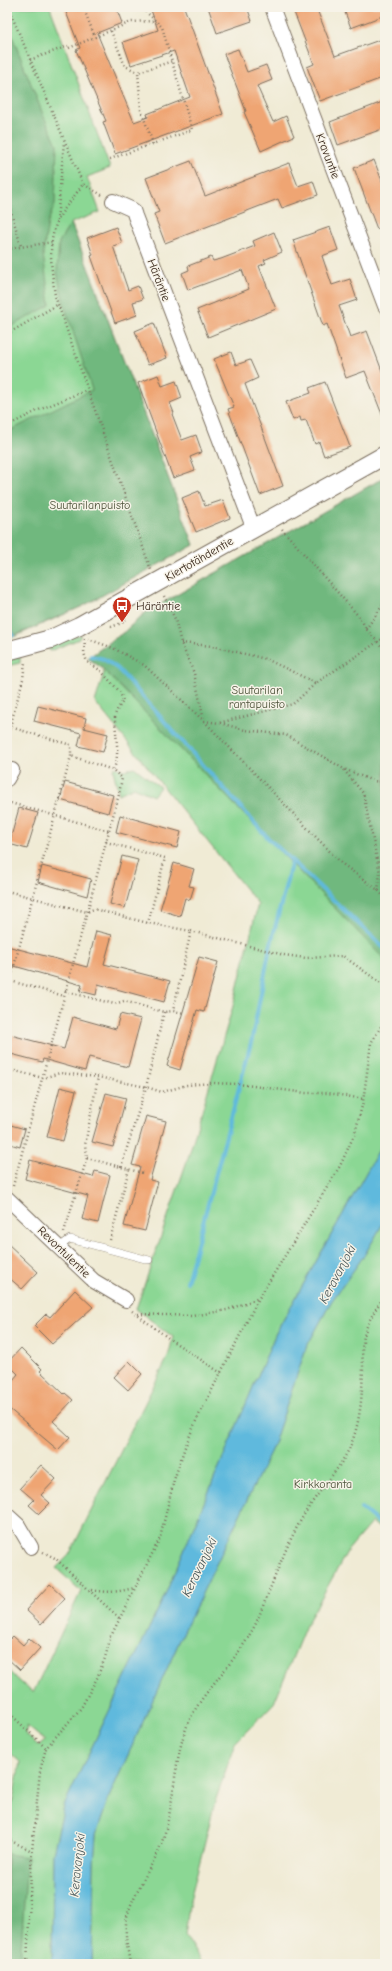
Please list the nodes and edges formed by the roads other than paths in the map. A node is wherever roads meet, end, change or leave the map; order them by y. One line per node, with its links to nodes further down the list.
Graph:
1 (272, 7): 3 (street, Kravuntie)
2 (113, 201): 5 (street, Häräntie)
3 (385, 306)
4 (385, 455): 5 (street, Kiertotähdentie)
5 (253, 527): 6 (street, Kiertotähdentie)
6 (14, 649)
7 (10, 1194): 8 (street, Revontulentie)
8 (61, 1243): 9 (lane); 10 (street, Revontulentie)
9 (149, 1260)
10 (126, 1300)
11 (7, 1515): 12 (street)
12 (31, 1547)

